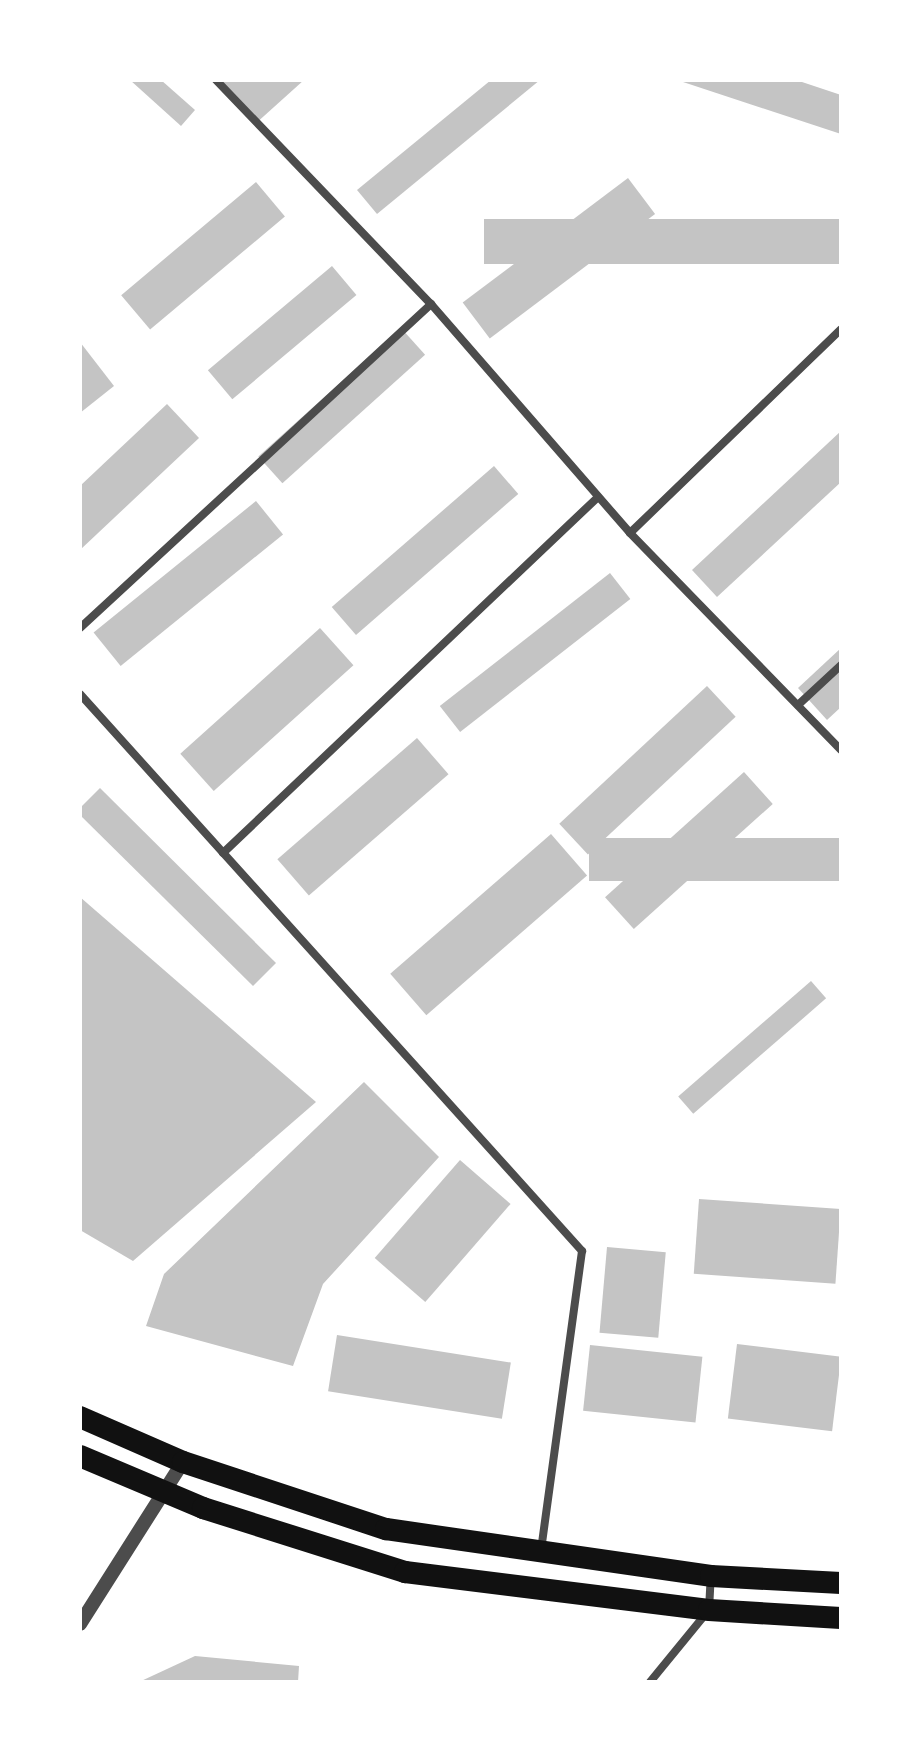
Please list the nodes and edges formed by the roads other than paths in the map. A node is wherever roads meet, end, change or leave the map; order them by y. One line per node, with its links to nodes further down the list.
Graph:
1 (216, 80): 2 (street)
2 (431, 304): 4 (street); 6 (street)
3 (841, 329): 5 (street)
4 (598, 497): 5 (street); 11 (street)
5 (630, 533): 9 (street)
6 (80, 628)
7 (841, 665): 9 (street)
8 (80, 694): 11 (street)
9 (798, 705): 10 (street)
10 (841, 750)
11 (223, 853): 16 (street)
12 (80, 1417): 14 (highway)
13 (80, 1456): 15 (highway)
14 (183, 1462): 15 (street); 16 (highway)
15 (165, 1493): 19 (highway); 21 (street)
16 (541, 1553): 17 (highway)
17 (711, 1576): 18 (highway); 19 (street)
18 (841, 1583)
19 (709, 1610): 20 (highway); 22 (street)
20 (841, 1618)
21 (80, 1624)
22 (650, 1682)

